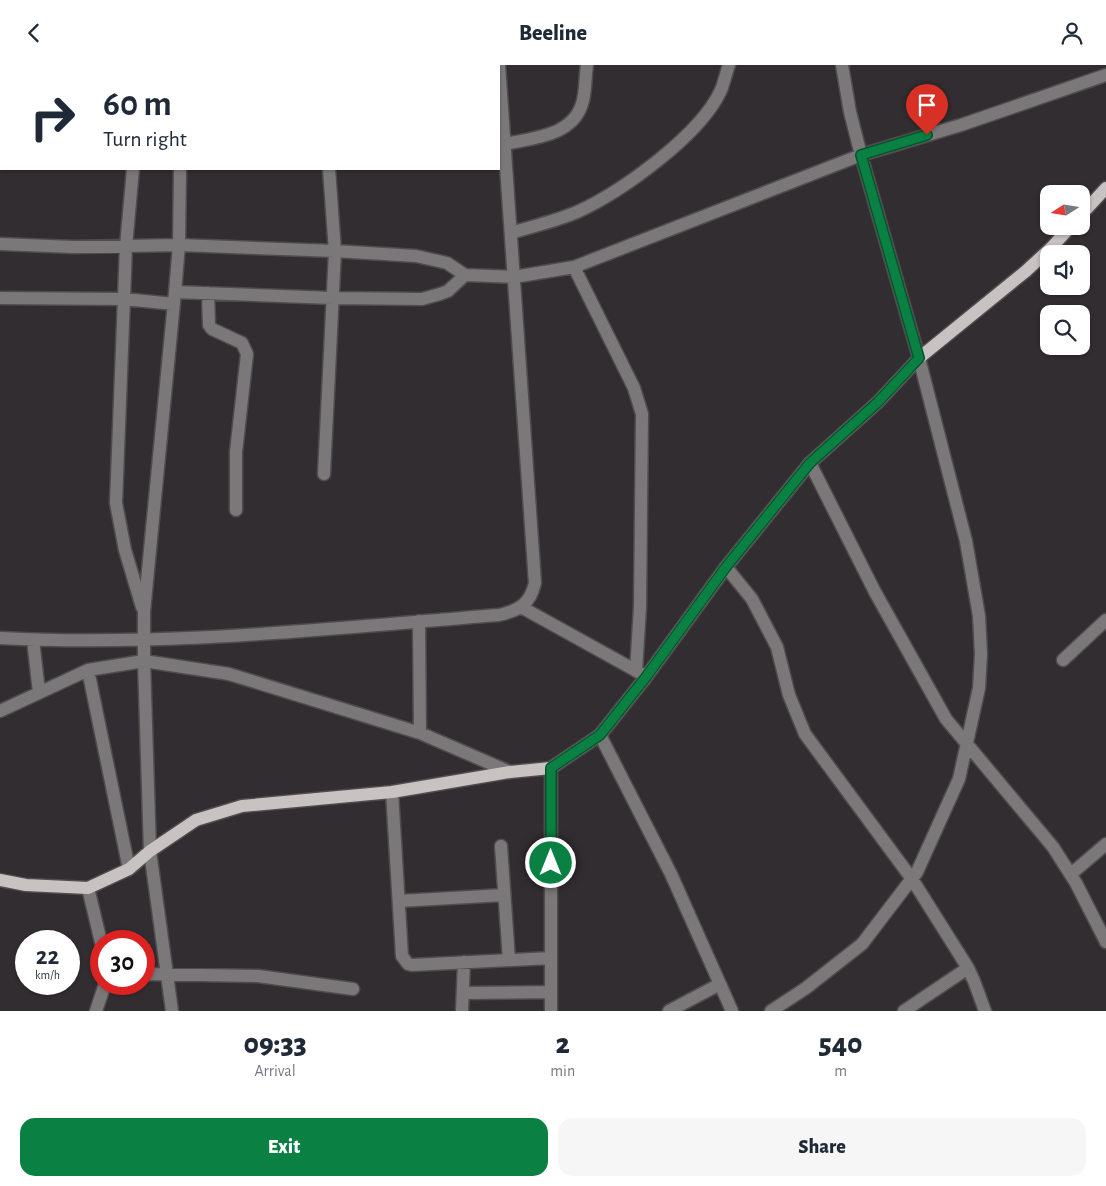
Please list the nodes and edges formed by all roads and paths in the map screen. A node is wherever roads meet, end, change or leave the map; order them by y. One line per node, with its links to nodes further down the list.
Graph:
1 (586, 65): 6 (street)
2 (729, 65): 13 (street)
3 (842, 65): 7 (street)
4 (1106, 75): 7 (street)
5 (500, 81): 6 (street)
6 (506, 143): 13 (street)
7 (861, 155): 19 (street); 27 (street)
8 (133, 170): 17 (street)
9 (180, 170): 16 (street)
10 (329, 170): 18 (street)
11 (1106, 188): 12 (main road)
12 (1090, 205)
13 (511, 233): 21 (street)
14 (1063, 235): 27 (main road)
15 (0, 244): 17 (street)
16 (179, 245): 17 (street); 18 (street); 24 (street)
17 (126, 246): 26 (street)
18 (335, 251): 20 (street); 25 (street)
19 (574, 267): 21 (street); 42 (street)
20 (465, 275): 21 (street); 25 (street)
21 (514, 277): 32 (street)
22 (208, 293): 24 (street); 25 (street); 30 (street)
23 (0, 298): 26 (street)
24 (175, 298): 26 (street); 33 (street)
25 (332, 298): 29 (street)
26 (124, 299): 33 (street)
27 (919, 358): 28 (main road); 47 (street)
28 (810, 463): 31 (main road); 47 (street)
29 (324, 474)
30 (236, 510)
31 (726, 567): 42 (main road); 56 (street)
32 (521, 607): 35 (street); 42 (street)
33 (144, 612): 37 (street)
34 (1106, 620): 39 (street)
35 (419, 621): 37 (street); 45 (street)
36 (0, 638): 38 (street)
37 (145, 639): 38 (street); 40 (street)
38 (33, 640): 43 (street)
39 (1063, 660)
40 (144, 661): 41 (street); 45 (street); 53 (street)
41 (88, 670): 43 (street); 54 (street)
42 (641, 674): 46 (main road)
43 (39, 692): 44 (street)
44 (0, 711)
45 (420, 733): 49 (street)
46 (600, 735): 48 (main road); 69 (street)
47 (966, 743): 55 (street); 56 (street)
48 (551, 768): 49 (main road); 63 (street)
49 (510, 772): 50 (main road)
50 (392, 791): 53 (main road); 60 (street)
51 (1106, 844): 55 (street)
52 (500, 846): 59 (street)
53 (150, 851): 54 (main road); 68 (street)
54 (129, 869): 58 (main road)
55 (1071, 874): 62 (street)
56 (912, 879): 66 (street); 80 (street)
57 (0, 880): 58 (main road)
58 (88, 888): 61 (street)
59 (504, 895): 60 (street); 64 (street)
60 (399, 901): 65 (street)
61 (98, 930)
62 (1106, 942)
63 (551, 958): 64 (street); 71 (street)
64 (509, 960): 65 (street)
65 (464, 962): 72 (street)
66 (968, 968): 81 (street); 82 (street)
67 (155, 974): 68 (street)
68 (166, 975): 70 (street); 75 (street)
69 (720, 984): 78 (street); 79 (street)
70 (352, 989)
71 (551, 992): 72 (street); 77 (street)
72 (463, 993): 76 (street)
73 (101, 995): 74 (street)
74 (96, 1011)
75 (172, 1011)
76 (462, 1011)
77 (551, 1011)
78 (669, 1011)
79 (732, 1011)
80 (771, 1011)
81 (904, 1011)
82 (985, 1011)

